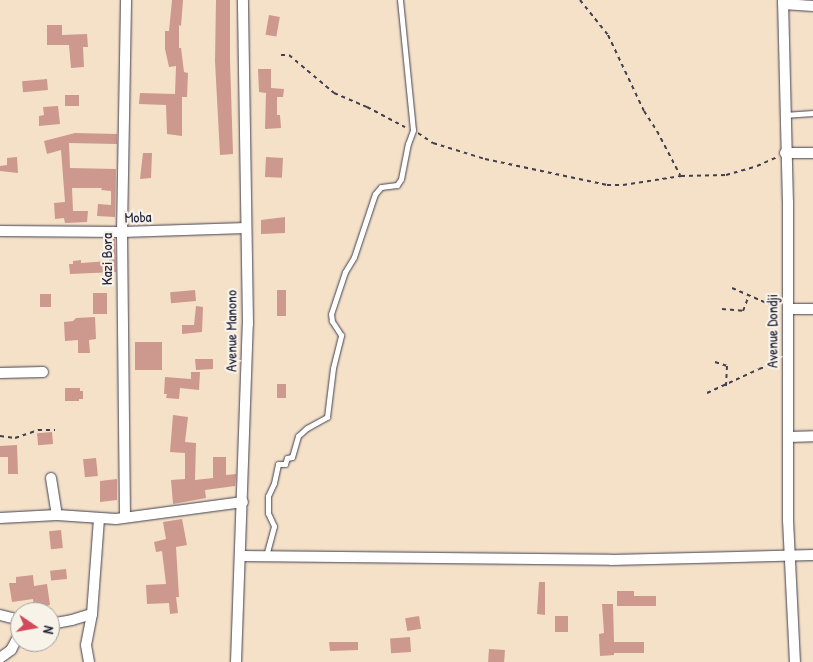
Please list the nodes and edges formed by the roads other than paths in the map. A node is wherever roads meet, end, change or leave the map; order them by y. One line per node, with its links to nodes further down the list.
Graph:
1 (126, 0): 12 (street, Kazi Bora)
2 (243, 0): 10 (street, Avenue Manono)
3 (400, 0): 28 (lane)
4 (783, 2): 5 (street); 7 (street, Avenue Dondji)
5 (813, 6)
6 (813, 113): 7 (lane)
7 (784, 115): 9 (street, Avenue Dondji)
8 (813, 152): 9 (street)
9 (786, 153): 13 (street, Avenue Dondji)
10 (246, 228): 12 (street, Moba); 20 (street, Avenue Manono)
11 (0, 231): 12 (street, Moba)
12 (122, 232): 22 (street, Kazi Bora)
13 (789, 309): 14 (street); 18 (street, Avenue Dondji)
14 (813, 309)
15 (43, 372): 16 (street)
16 (0, 373)
17 (813, 436): 18 (street)
18 (789, 437): 27 (street, Avenue Dondji)
19 (51, 478): 21 (street)
20 (243, 502): 22 (street); 26 (street, Avenue Manono)
21 (57, 515): 23 (street); 24 (street)
22 (125, 517): 24 (street)
23 (0, 518)
24 (99, 518): 29 (street)
25 (813, 555): 27 (street)
26 (241, 556): 28 (street); 32 (street, Avenue Manono)
27 (791, 556): 28 (street); 33 (street, Avenue Dondji)
28 (265, 557)
29 (92, 614): 30 (street); 31 (street)
30 (60, 622)
31 (89, 662)
32 (236, 662)
33 (795, 662)

